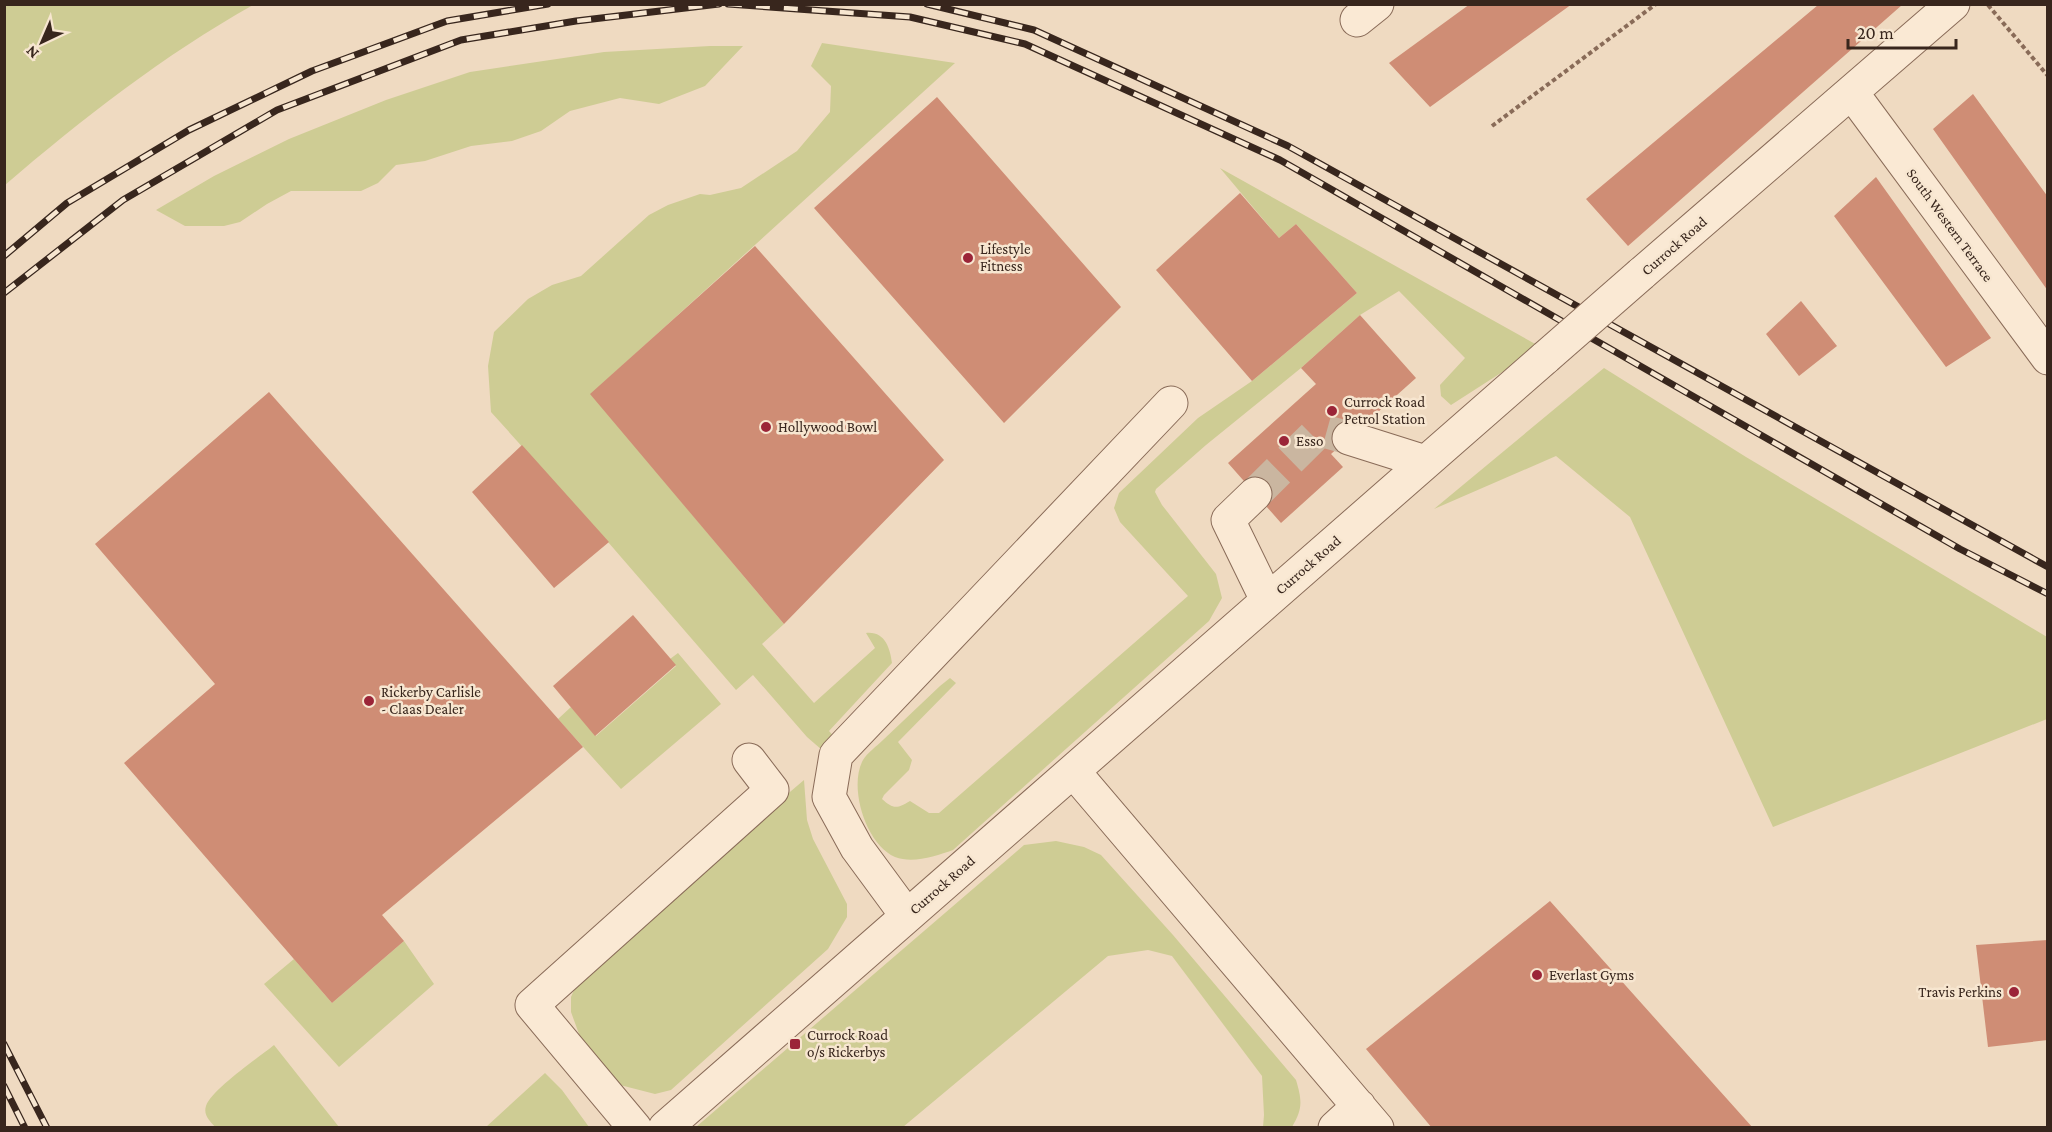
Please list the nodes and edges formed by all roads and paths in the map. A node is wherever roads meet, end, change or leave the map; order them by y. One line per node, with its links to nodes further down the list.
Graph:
1 (1656, 4): 6 (path)
2 (1987, 4): 4 (path)
3 (1942, 8): 5 (street, Currock Road)
4 (2048, 76)
5 (1852, 93): 7 (street, South Western Terrace); 10 (street, Currock Road, bridge)
6 (1492, 126)
7 (2048, 358)
8 (1171, 403): 15 (street)
9 (1349, 438): 10 (street)
10 (1425, 462): 12 (street, Currock Road)
11 (1255, 494): 12 (street)
12 (1267, 600): 14 (street, Currock Road)
13 (749, 760): 17 (street)
14 (1073, 771): 15 (street, Currock Road); 16 (street)
15 (907, 916): 18 (street, Currock Road)
16 (1368, 1117): 19 (street)
17 (635, 1128)
18 (665, 1128)
19 (1335, 1128)

